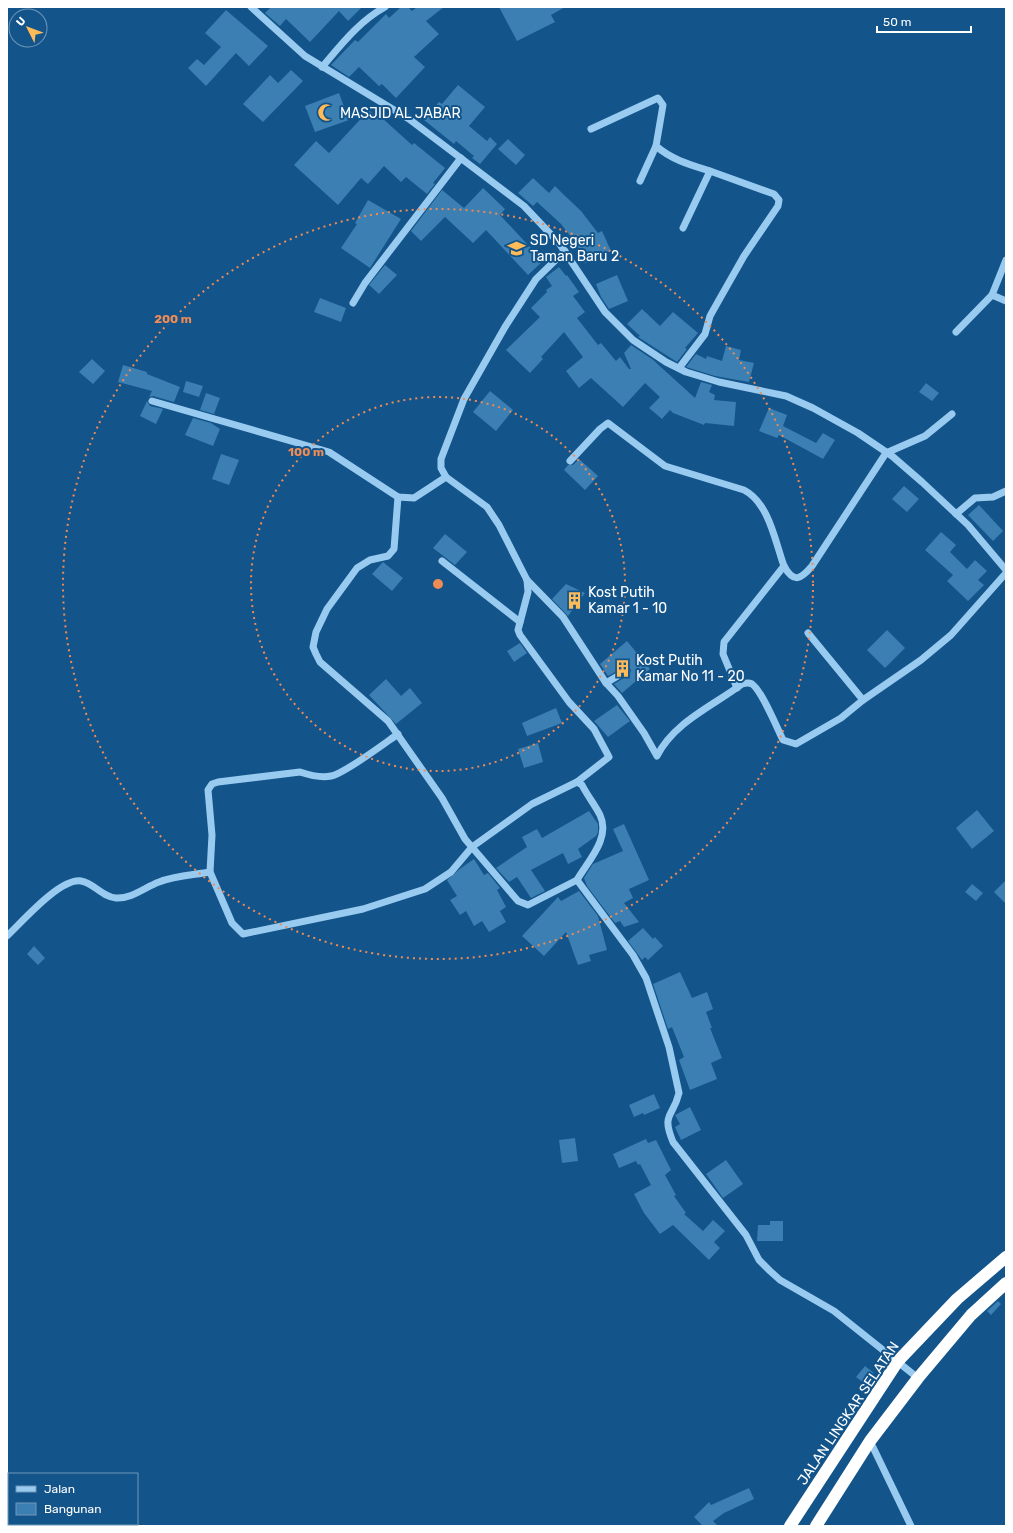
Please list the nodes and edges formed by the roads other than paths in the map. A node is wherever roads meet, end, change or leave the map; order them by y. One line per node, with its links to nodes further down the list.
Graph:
1 (251, 7): 3 (street)
2 (384, 7): 3 (street)
3 (322, 68): 6 (street)
4 (590, 129): 5 (street)
5 (656, 146): 7 (street); 8 (street)
6 (460, 158): 10 (street); 14 (street)
7 (710, 171): 9 (street); 16 (street)
8 (640, 180)
9 (683, 228)
10 (565, 251): 16 (street); 21 (street)
11 (1006, 260): 12 (street)
12 (992, 295): 13 (street); 15 (street)
13 (1006, 301)
14 (354, 303)
15 (956, 332)
16 (679, 368): 19 (street)
17 (152, 401): 23 (street)
18 (952, 414): 19 (street)
19 (886, 454): 24 (street); 26 (street)
20 (570, 461): 26 (street)
21 (446, 477): 23 (street); 28 (street)
22 (1006, 491): 24 (street)
23 (398, 497): 35 (street)
24 (956, 514): 27 (street)
25 (442, 561): 29 (street)
26 (784, 566): 33 (street)
27 (1006, 571): 34 (street)
28 (527, 580): 29 (street); 32 (street)
29 (520, 622): 36 (street)
30 (808, 633): 34 (street)
31 (626, 671): 32 (street)
32 (606, 683): 33 (street)
33 (737, 688): 34 (street)
34 (863, 700)
35 (398, 734): 37 (street); 38 (street)
36 (577, 782): 37 (street); 39 (street)
37 (472, 847): 38 (street); 39 (street)
38 (210, 872): 40 (street)
39 (577, 880): 43 (street)
40 (7, 936)
41 (1006, 1257): 43 (highway, JALAN LINGKAR SELATAN)
42 (1006, 1283): 44 (highway)
43 (898, 1362): 44 (street); 46 (highway, JALAN LINGKAR SELATAN)
44 (918, 1378): 45 (highway)
45 (870, 1441): 47 (highway); 48 (street)
46 (790, 1526)
47 (816, 1526)
48 (911, 1526)

